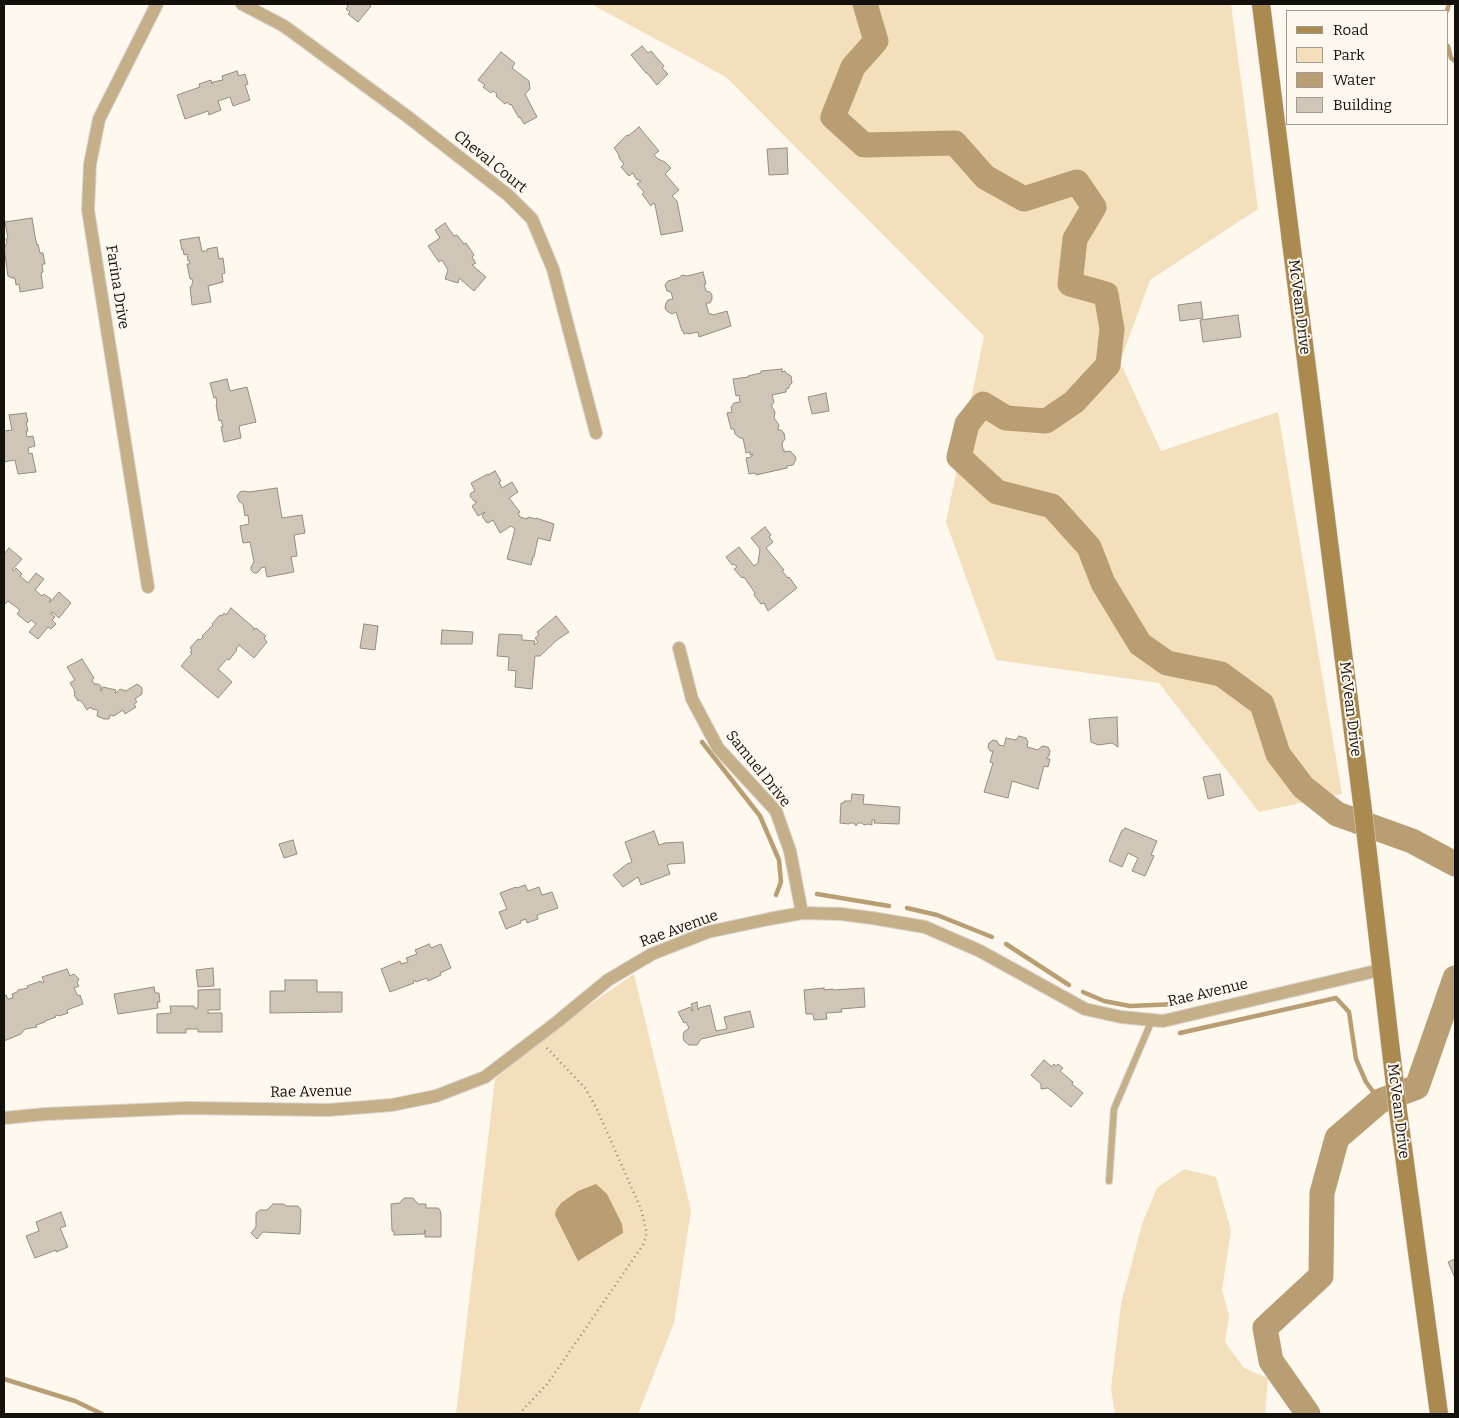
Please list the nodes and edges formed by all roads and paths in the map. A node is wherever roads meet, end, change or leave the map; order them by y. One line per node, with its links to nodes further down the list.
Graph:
1 (157, 4): 5 (street, Farina Drive)
2 (242, 4): 4 (street, Cheval Court)
3 (1261, 4): 8 (main road, McVean Drive)
4 (596, 433)
5 (148, 587)
6 (679, 648): 7 (street, Samuel Drive)
7 (802, 913): 9 (street, Rae Avenue); 10 (street, Rae Avenue)
8 (1380, 970): 9 (street, Rae Avenue); 14 (main road, McVean Drive)
9 (1153, 1019): 12 (lane)
10 (537, 1037): 11 (street, Rae Avenue); 13 (path)
11 (4, 1118)
12 (1109, 1181)
13 (519, 1414)
14 (1439, 1414)

